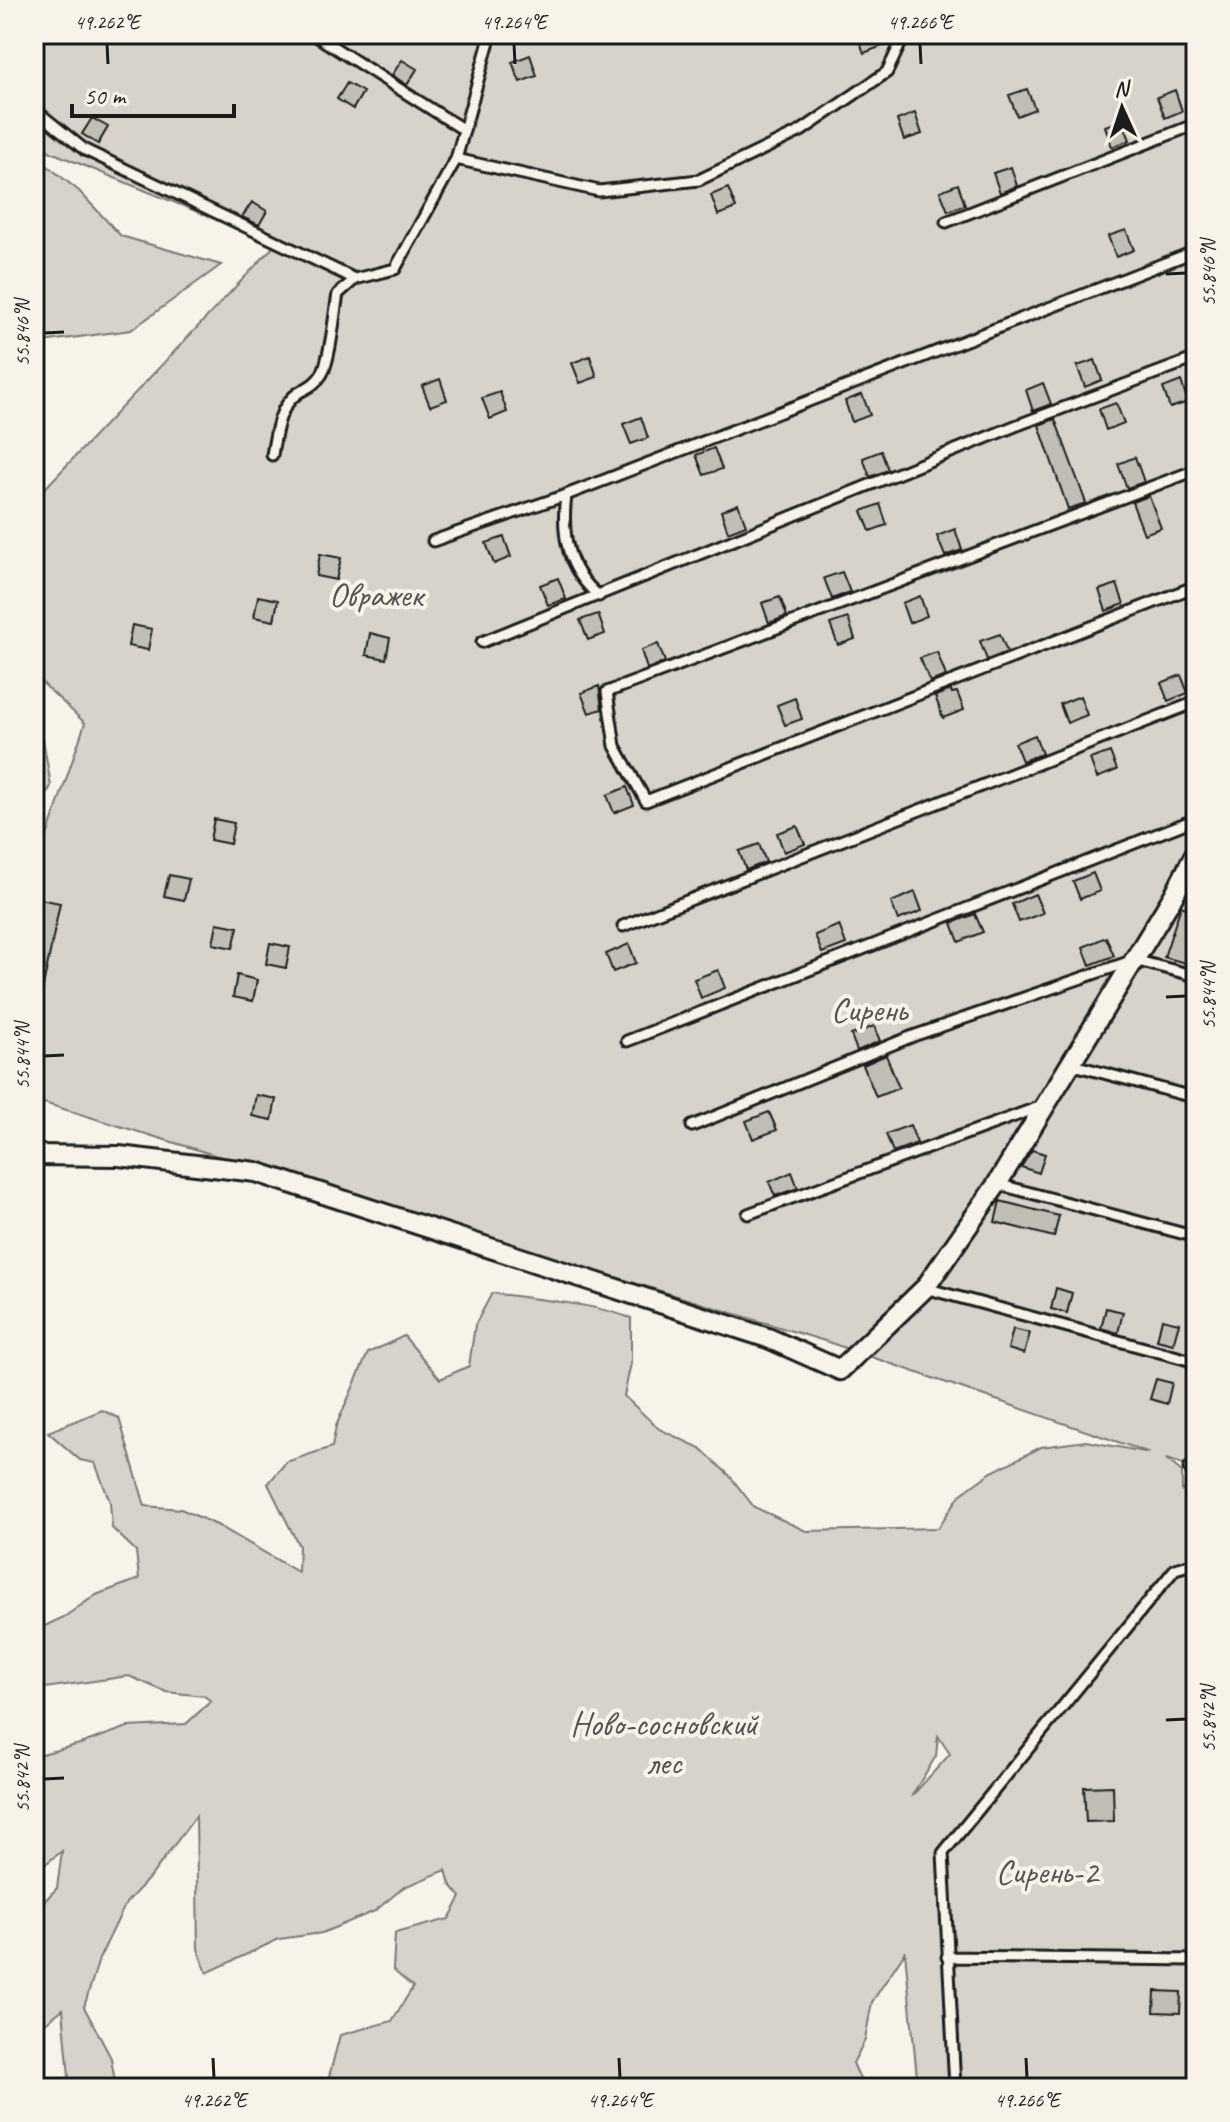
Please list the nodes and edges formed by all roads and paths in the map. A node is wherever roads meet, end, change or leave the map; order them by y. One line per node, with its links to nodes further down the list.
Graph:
1 (313, 34): 6 (lane)
2 (491, 34): 6 (lane)
3 (905, 34): 7 (lane)
4 (34, 109): 10 (lane)
5 (1196, 124): 8 (lane)
6 (464, 130): 7 (lane)
7 (456, 159): 10 (lane)
8 (946, 222)
9 (1196, 251): 14 (lane)
10 (355, 279): 12 (lane)
11 (1196, 358): 17 (lane)
12 (272, 455)
13 (1196, 470): 16 (lane)
14 (566, 495): 15 (lane); 17 (lane)
15 (433, 541)
16 (1196, 586)
17 (599, 596): 18 (lane)
18 (482, 642)
19 (1196, 702): 22 (lane)
20 (1196, 819): 25 (lane)
21 (1196, 852): 23 (street)
22 (623, 926)
23 (1134, 960): 24 (lane); 26 (street); 29 (lane)
24 (1196, 976)
25 (627, 1041)
26 (1070, 1064): 27 (lane); 28 (street)
27 (1196, 1098)
28 (1045, 1105): 31 (street); 32 (lane)
29 (692, 1126)
30 (34, 1155): 34 (street)
31 (997, 1184): 33 (lane); 34 (street)
32 (748, 1214)
33 (1196, 1237)
34 (925, 1288): 35 (lane)
35 (1196, 1362)
36 (1196, 1563): 37 (lane)
37 (947, 1957): 38 (lane); 39 (lane)
38 (1196, 1960)
39 (955, 2088)

